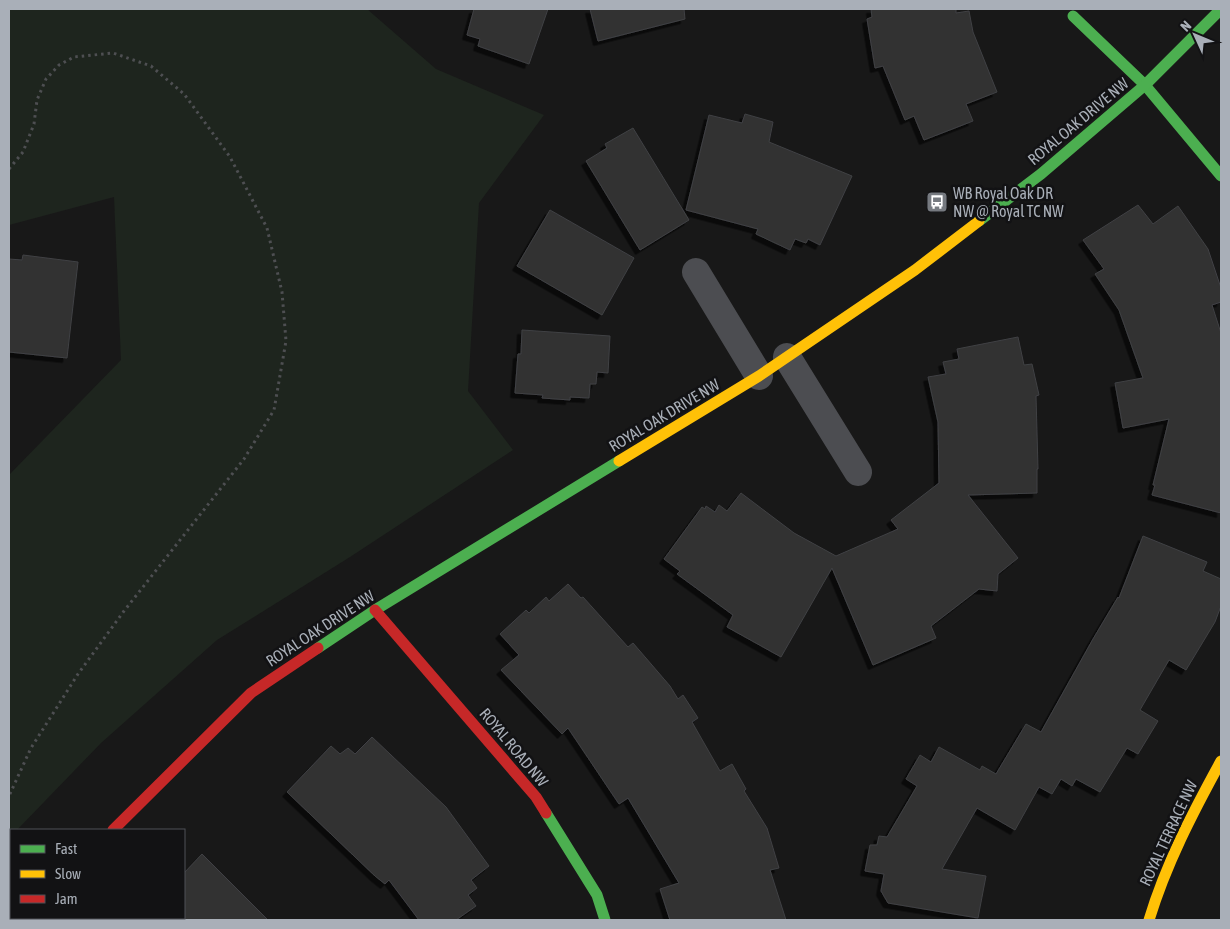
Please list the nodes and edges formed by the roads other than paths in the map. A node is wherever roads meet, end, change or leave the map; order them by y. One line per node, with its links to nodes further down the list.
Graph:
1 (1221, 9): 3 (street, ROYAL OAK DRIVE NW)
2 (1073, 16): 3 (street)
3 (1145, 85): 4 (street); 6 (street, ROYAL OAK DRIVE NW)
4 (1221, 176)
5 (696, 272): 7 (street)
6 (787, 357): 7 (street, ROYAL OAK DRIVE NW); 8 (street)
7 (759, 376): 9 (street, ROYAL OAK DRIVE NW)
8 (858, 472)
9 (375, 610): 11 (street, ROYAL OAK DRIVE NW); 12 (street, ROYAL ROAD NW)
10 (1221, 761): 13 (street, ROYAL TERRACE NW)
11 (114, 829)
12 (605, 920)
13 (1149, 920)

